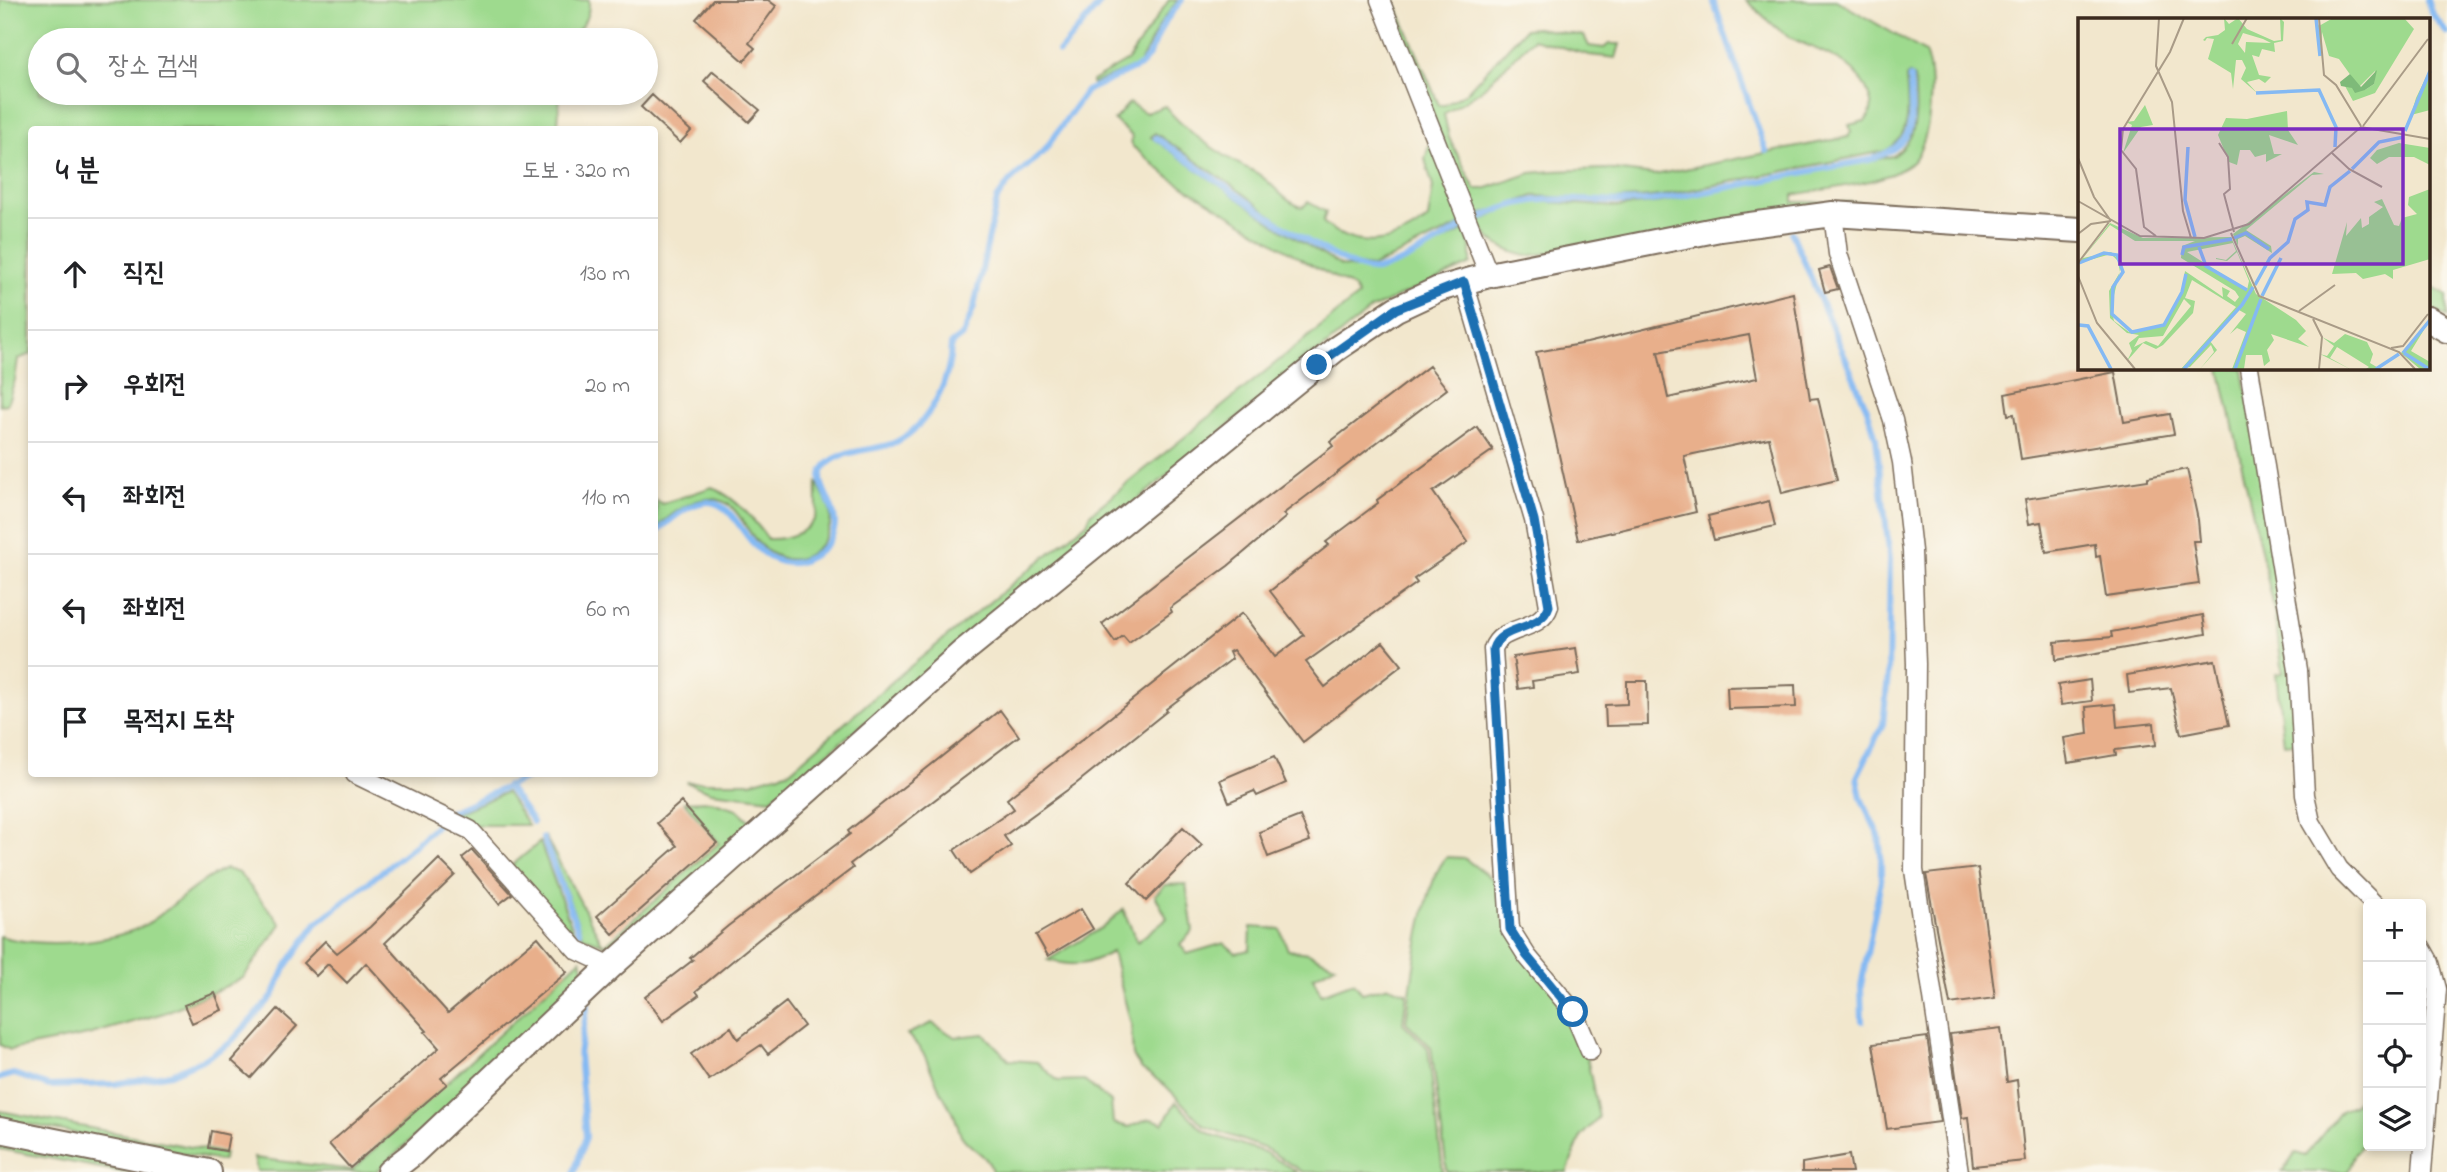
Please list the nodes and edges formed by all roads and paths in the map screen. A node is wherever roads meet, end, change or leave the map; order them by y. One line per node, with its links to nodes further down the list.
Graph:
1 (1380, 0): 4 (street)
2 (1833, 214): 3 (main road); 4 (main road); 17 (street)
3 (2078, 230)
4 (1489, 275): 5 (main road)
5 (1464, 282): 12 (main road); 13 (street)
6 (2430, 320): 7 (main road)
7 (2447, 330)
8 (2249, 369): 10 (street)
9 (361, 777): 12 (street)
10 (2369, 899)
11 (2426, 956): 18 (street)
12 (611, 967): 16 (main road)
13 (1590, 1051)
14 (0, 1130): 15 (main road)
15 (209, 1172)
16 (389, 1172)
17 (1959, 1172)
18 (2422, 1172)

